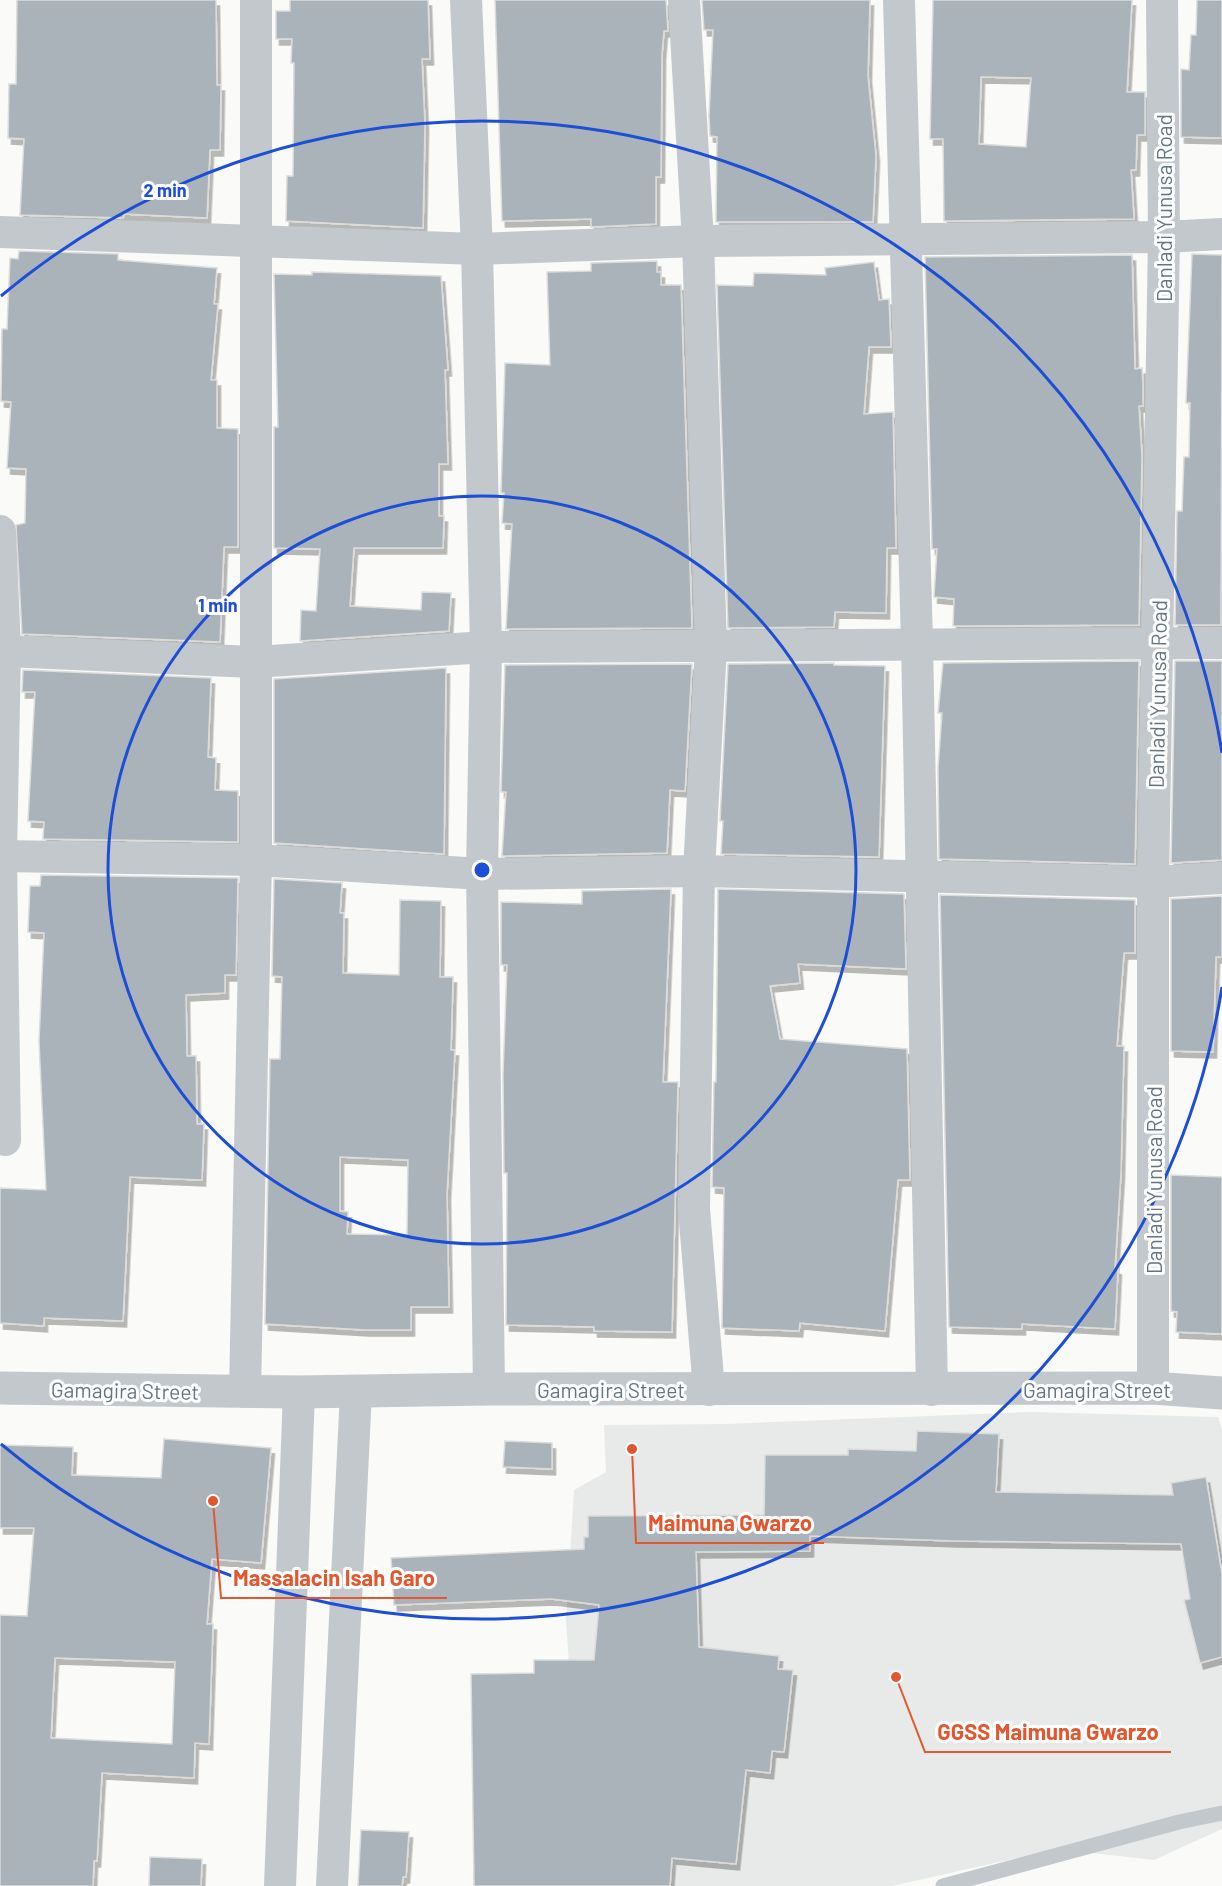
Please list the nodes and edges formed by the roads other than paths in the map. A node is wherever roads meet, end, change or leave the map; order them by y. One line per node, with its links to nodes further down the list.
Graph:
1 (256, 0): 10 (street)
2 (466, 0): 12 (street)
3 (684, 0): 11 (street)
4 (899, 0): 9 (street)
5 (1162, 0): 8 (street, Danladi Yunusa Road)
6 (0, 232): 10 (street)
7 (1222, 234): 8 (street)
8 (1164, 237): 9 (street); 16 (street, Danladi Yunusa Road)
9 (906, 239): 11 (street); 14 (street)
10 (255, 240): 12 (street); 20 (street)
11 (699, 241): 12 (street); 17 (street)
12 (477, 249): 18 (street)
13 (0, 531): 19 (street)
14 (917, 643): 16 (street); 17 (street); 25 (street)
15 (1222, 643): 16 (street)
16 (1159, 645): 27 (street, Danladi Yunusa Road)
17 (711, 646): 18 (street); 23 (street)
18 (486, 647): 20 (street); 24 (street)
19 (5, 651): 20 (street); 21 (street)
20 (254, 662): 22 (street)
21 (1, 856): 22 (street); 28 (street)
22 (256, 860): 24 (street); 34 (street)
23 (699, 871): 24 (street); 25 (street); 32 (street)
24 (482, 874): 31 (street)
25 (922, 875): 27 (street); 33 (street)
26 (1222, 878): 27 (street)
27 (1153, 882): 30 (street, Danladi Yunusa Road)
28 (5, 1140)
29 (0, 1388): 34 (street, Gamagira Street)
30 (1153, 1388): 33 (street, Gamagira Street); 37 (street, Gamagira Street)
31 (489, 1389): 32 (street, Gamagira Street); 36 (street, Gamagira Street)
32 (708, 1390): 33 (street, Gamagira Street)
33 (932, 1390)
34 (245, 1392): 35 (street, Gamagira Street)
35 (299, 1392): 36 (street, Gamagira Street); 39 (street)
36 (356, 1392): 40 (street)
37 (1222, 1392)
38 (1222, 1814): 41 (lane)
39 (280, 1886)
40 (332, 1886)
41 (943, 1886)

